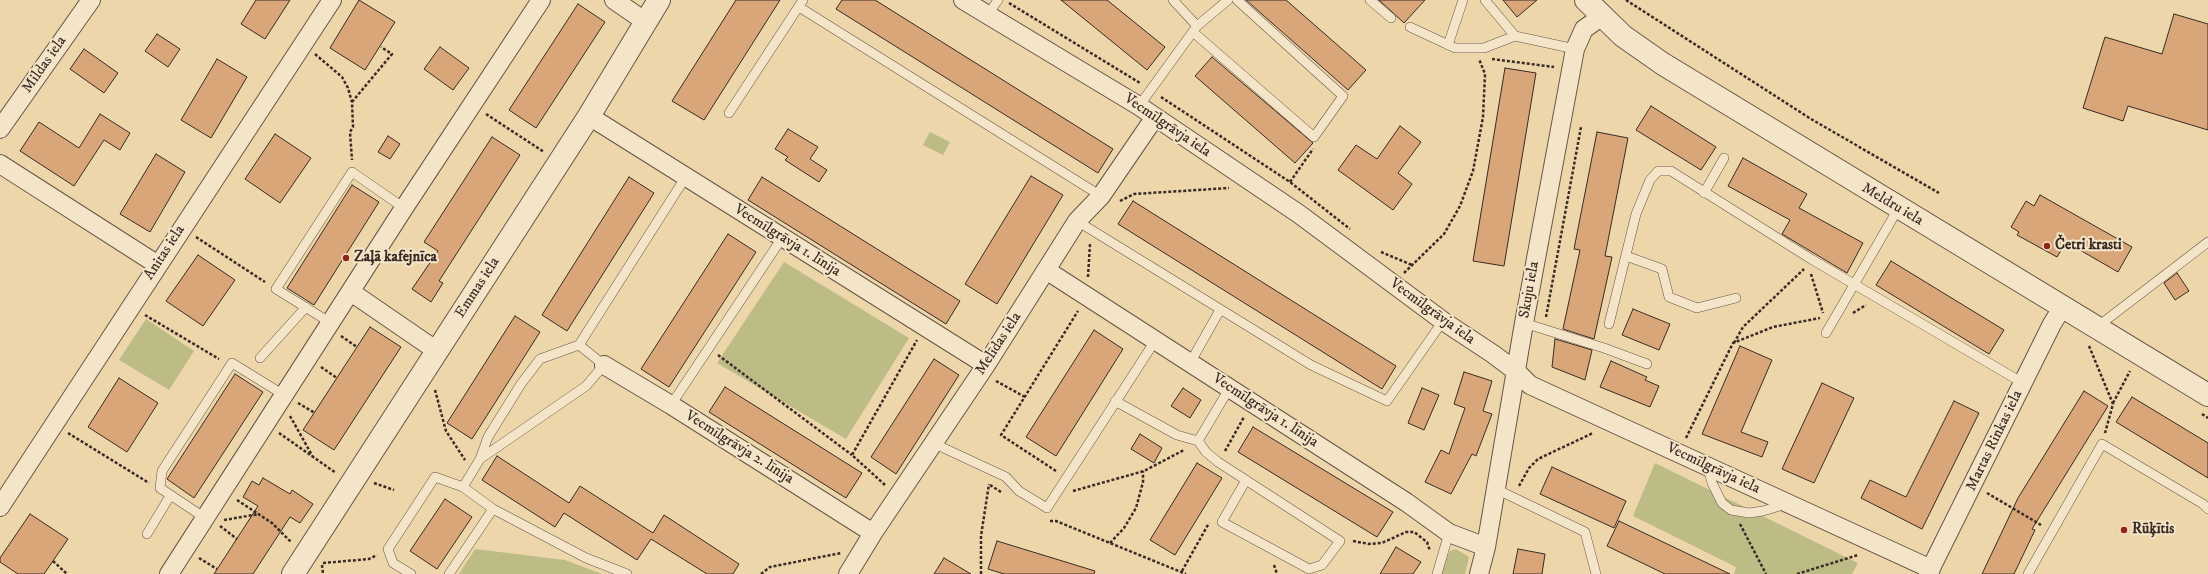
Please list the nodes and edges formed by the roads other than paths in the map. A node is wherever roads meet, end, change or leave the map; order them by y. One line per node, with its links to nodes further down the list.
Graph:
1 (91, 0): 29 (street, Mildas iela)
2 (332, 0): 41 (street, Anitas iela)
3 (541, 0): 35 (street)
4 (614, 0): 19 (street)
5 (659, 0): 19 (street, Emmas iela)
6 (963, 0): 16 (street, Vecmīlgrāvja iela)
7 (998, 0): 16 (lane)
8 (1173, 0): 21 (lane)
9 (1228, 0): 21 (lane)
10 (1238, 0): 21 (lane)
11 (1370, 0): 18 (lane)
12 (1463, 0): 23 (lane)
13 (1485, 0): 22 (lane)
14 (1586, 0): 17 (street, Meldru iela)
15 (801, 4): 26 (lane); 34 (lane)
16 (987, 16): 25 (street, Vecmīlgrāvja iela)
17 (1601, 17): 24 (street, Skuju iela); 36 (street, Meldru iela)
18 (1391, 18)
19 (646, 22): 27 (street, Emmas iela)
20 (1410, 27): 23 (lane)
21 (1195, 29): 25 (lane)
22 (1515, 36): 23 (lane); 24 (lane)
23 (1448, 45)
24 (1575, 49): 51 (street, Skuju iela)
25 (1139, 106): 28 (street, Vecmīlgrāvja iela)
26 (728, 113)
27 (589, 116): 32 (street, Vecmīlgrāvja 1. līnija); 57 (street, Emmas iela)
28 (1155, 117): 34 (street, Melīdas iela); 49 (street, Vecmīlgrāvja iela)
29 (0, 129)
30 (1724, 158): 33 (lane)
31 (0, 164): 41 (street)
32 (685, 178): 38 (street, Vecmīlgrāvja 1. līnija); 56 (lane)
33 (1704, 193): 40 (lane); 43 (lane)
34 (1108, 201): 37 (street, Melīdas iela)
35 (404, 208): 44 (street); 46 (lane)
36 (1898, 209): 43 (lane); 47 (street, Meldru iela)
37 (1084, 226): 42 (street, Melīdas iela); 48 (lane)
38 (782, 238): 62 (street, Vecmīlgrāvja 1. līnija); 69 (lane)
39 (2208, 242): 54 (lane)
40 (1626, 256): 45 (lane); 52 (lane)
41 (158, 264): 79 (street, Anitas iela)
42 (1046, 270): 55 (street, Vecmīlgrāvja 1. līnija); 62 (street, Melīdas iela)
43 (1855, 285): 53 (lane); 64 (lane)
44 (350, 292): 50 (street); 57 (street)
45 (1736, 298)
46 (306, 307): 50 (lane); 58 (lane)
47 (2062, 308): 54 (street, Meldru iela); 64 (street, Martas Rinkas iela)
48 (1220, 310): 49 (lane); 59 (lane)
49 (1443, 321): 63 (street, Vecmīlgrāvja iela)
50 (331, 323): 67 (street)
51 (1524, 323): 60 (lane); 63 (street, Skuju iela)
52 (1609, 324)
53 (1826, 333)
54 (2092, 336): 66 (street, Meldru iela)
55 (1155, 341): 59 (street, Vecmīlgrāvja 1. līnija); 68 (lane)
56 (578, 345): 61 (lane); 72 (lane)
57 (437, 351): 87 (street, Emmas iela)
58 (260, 358)
59 (1190, 363): 65 (street, Vecmīlgrāvja 1. līnija)
60 (1647, 364)
61 (604, 365): 69 (street, Vecmīlgrāvja 2. līnija); 72 (lane)
62 (984, 369): 71 (street, Melīdas iela)
63 (1517, 372): 73 (street, Vecmīlgrāvja iela); 76 (street, Skuju iela)
64 (2023, 383): 88 (street, Martas Rinkas iela)
65 (1229, 389): 70 (lane); 84 (street, Vecmīlgrāvja 1. līnija)
66 (2208, 395)
67 (283, 398): 77 (lane); 82 (street)
68 (1115, 401): 70 (lane); 71 (lane)
69 (671, 405): 83 (street, Vecmīlgrāvja 2. līnija)
70 (1198, 441): 74 (lane)
71 (934, 444): 83 (street, Melīdas iela)
72 (480, 459): 75 (lane)
73 (1708, 468): 78 (street, Vecmīlgrāvja iela); 78 (lane)
74 (1246, 480): 74 (lane)
75 (463, 487): 80 (lane); 90 (lane)
76 (1496, 489): 86 (street, Skuju iela); 96 (lane)
77 (170, 496): 82 (lane); 85 (lane)
78 (1788, 503): 88 (street, Vecmīlgrāvja iela)
79 (0, 507)
80 (493, 508): 91 (lane); 92 (lane)
81 (2208, 509): 97 (lane)
82 (210, 520): 89 (street)
83 (873, 533): 93 (street, Melīdas iela)
84 (1449, 533): 86 (street, Vecmīlgrāvja 1. līnija); 94 (lane)
85 (147, 534)
86 (1486, 547): 95 (street, Skuju iela)
87 (296, 561)
88 (1930, 571)
89 (169, 574)
90 (411, 574)
91 (449, 574)
92 (627, 574)
93 (848, 574)
94 (1437, 574)
95 (1479, 574)
96 (1596, 574)
97 (2028, 574)

